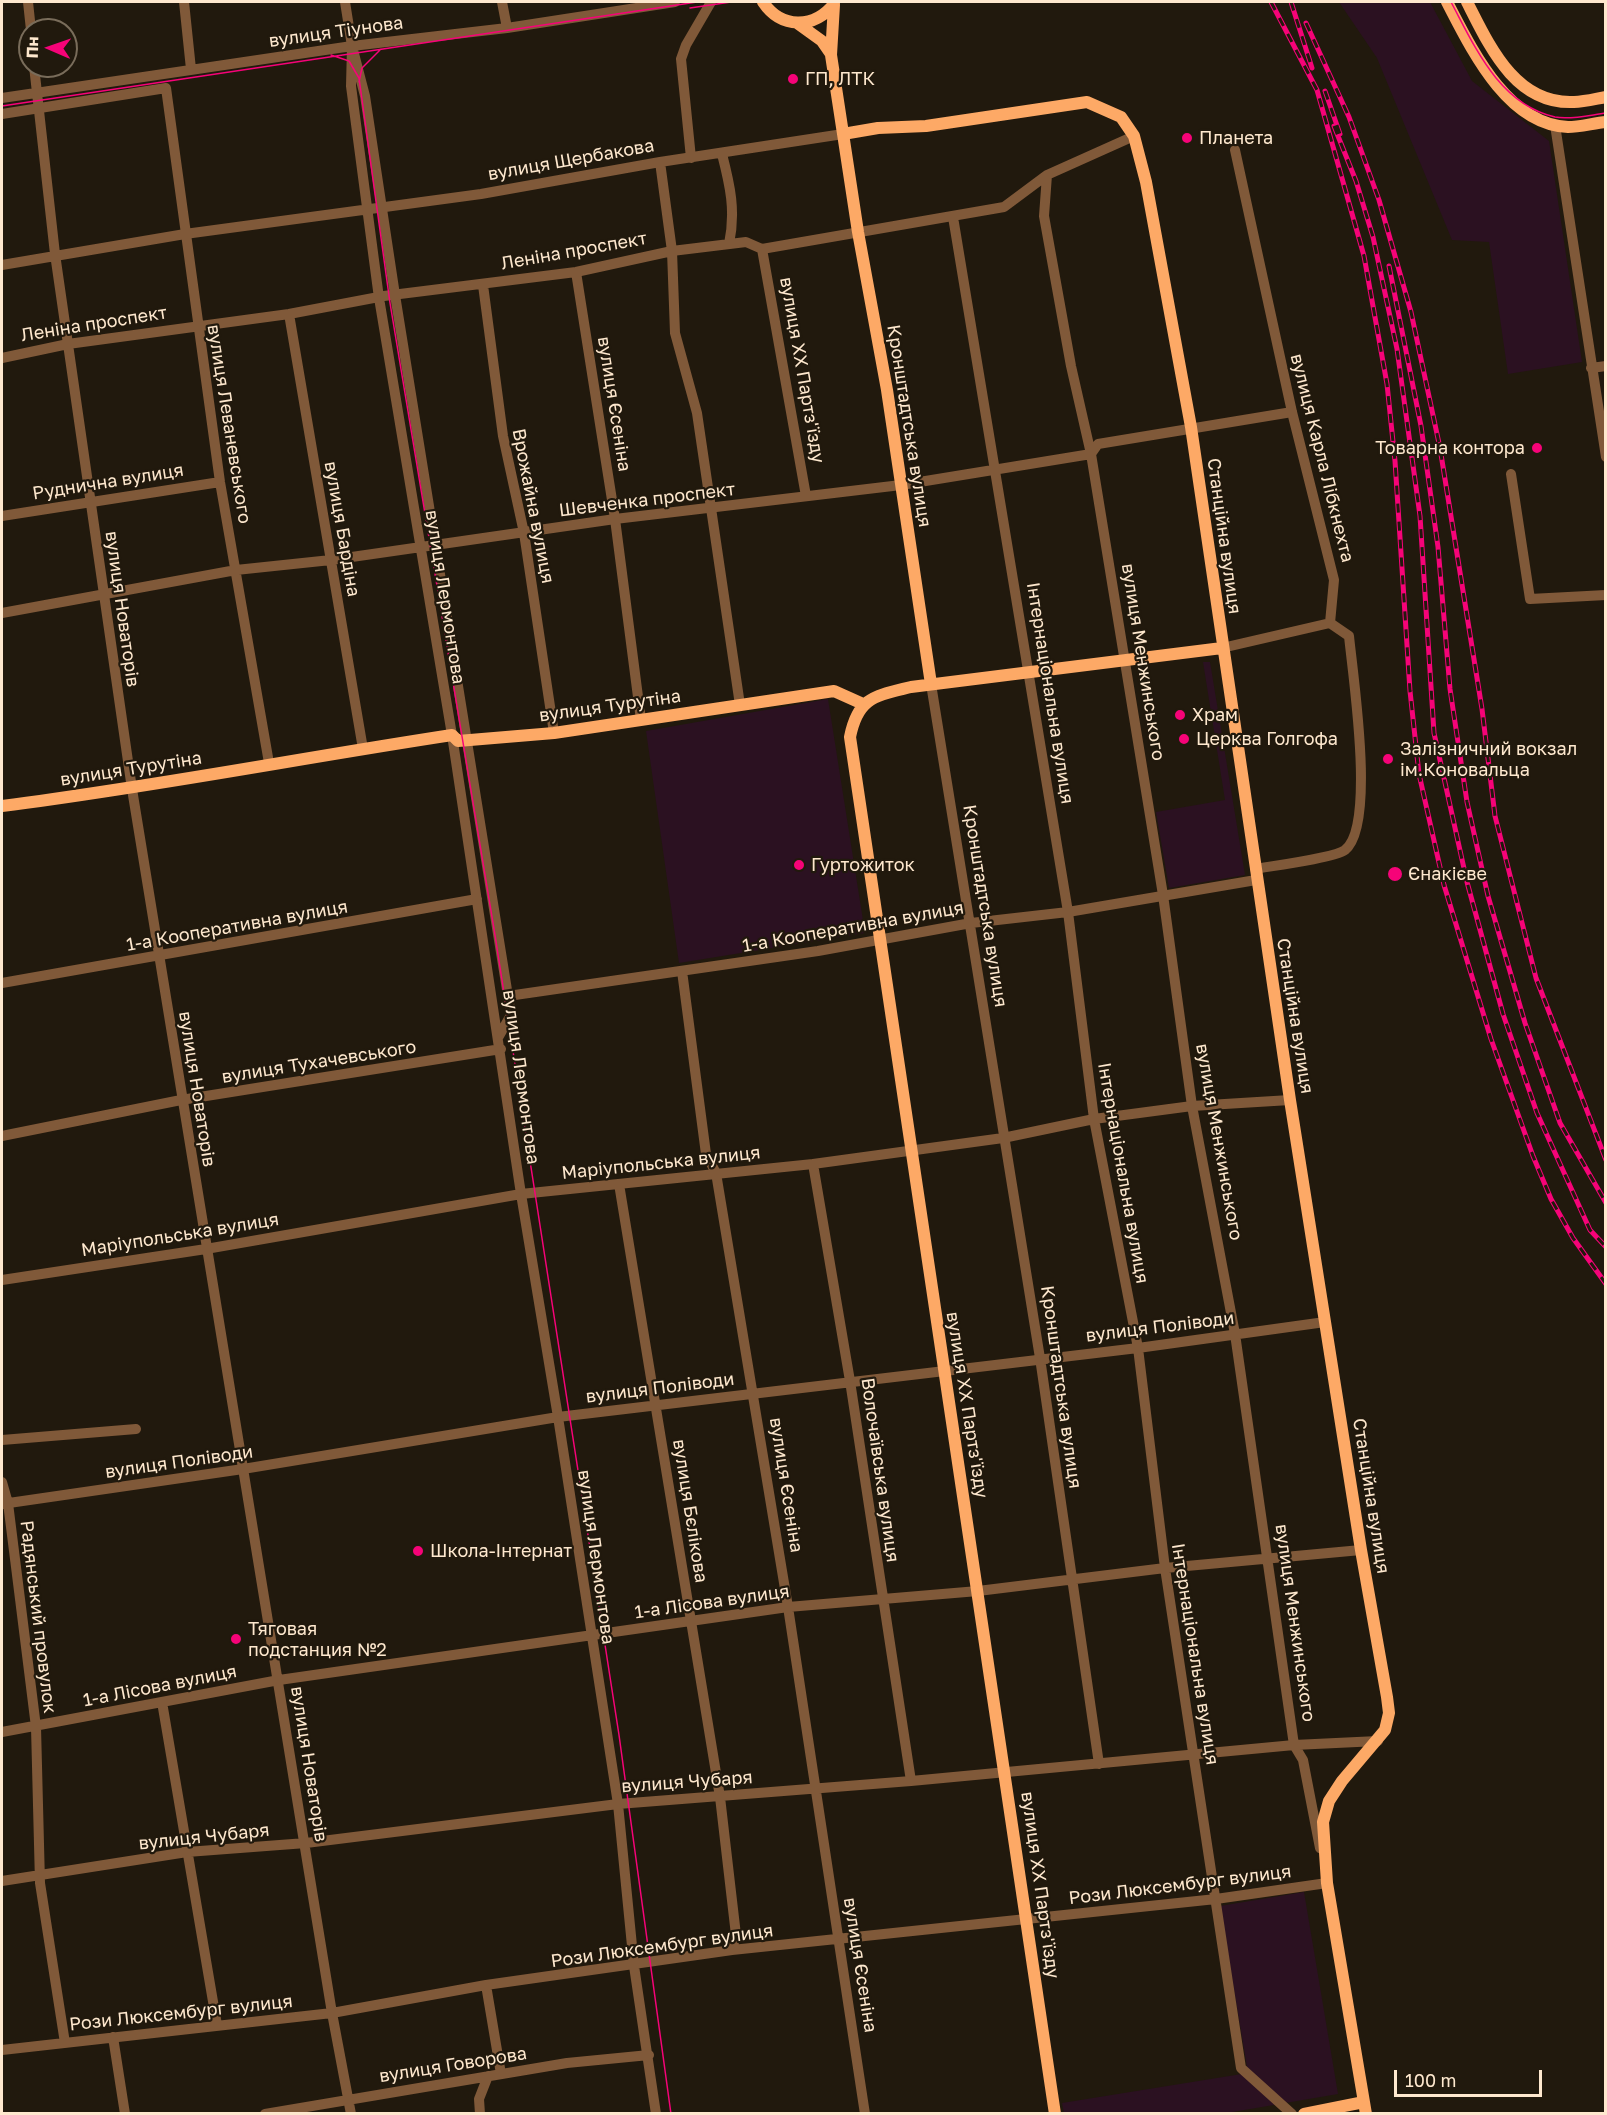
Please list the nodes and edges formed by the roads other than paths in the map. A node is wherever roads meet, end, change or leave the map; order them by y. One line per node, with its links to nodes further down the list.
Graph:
1 (28, 2): 11 (street)
2 (184, 2): 16 (street)
3 (345, 2): 14 (street, вулиця Лермонтова)
4 (502, 2): 13 (street)
5 (670, 2): 13 (street, вулиця Тіунова)
6 (711, 2): 29 (street)
7 (763, 2): 12 (street)
8 (1447, 2): 24 (street)
9 (1467, 2): 19 (street)
10 (835, 3): 12 (street); 15 (street, Кронштадтська вулиця)
11 (30, 18)
12 (797, 23): 15 (street)
13 (507, 28): 14 (street, вулиця Тіунова)
14 (352, 46): 16 (street, вулиця Тіунова); 32 (street, вулиця Лермонтова); 33 (street, вулиця Лермонтова)
15 (831, 55): 25 (street, Кронштадтська вулиця)
16 (191, 69): 18 (street, вулиця Тіунова)
17 (35, 78): 18 (street, вулиця Новаторів)
18 (37, 93): 20 (street, вулиця Тіунова); 21 (street, вулиця Новаторів)
19 (1605, 97)
20 (2, 98)
21 (39, 108): 22 (street); 36 (street, вулиця Леваневського); 40 (street, вулиця Новаторів)
22 (2, 114)
23 (1605, 122): 24 (street)
24 (1555, 125): 51 (street)
25 (843, 134): 26 (street, вулиця Щербакова); 28 (street, вулиця Щербакова); 35 (street, Кронштадтська вулиця)
26 (1134, 136): 31 (street, Леніна проспект); 53 (street, Станційна вулиця)
27 (1235, 150): 52 (street, вулиця Карла Лібкнехта)
28 (722, 153): 29 (street, вулиця Щербакова); 37 (street)
29 (691, 158): 30 (street, вулиця Щербакова)
30 (660, 162): 32 (street, вулиця Щербакова); 39 (street)
31 (1047, 175): 34 (street, Леніна проспект); 54 (street, вулиця Менжинського)
32 (382, 208): 33 (street, вулиця Щербакова); 44 (street, вулиця Лермонтова)
33 (366, 211): 36 (street, вулиця Щербакова); 45 (street, вулиця Лермонтова)
34 (953, 217): 35 (street, Леніна проспект); 56 (street, Інтернаціональна вулиця)
35 (858, 232): 38 (street, Леніна проспект); 59 (street, Кронштадтська вулиця)
36 (184, 234): 40 (street, вулиця Щербакова); 47 (street, вулиця Леваневського)
37 (729, 244): 38 (street, Леніна проспект); 39 (street, Леніна проспект)
38 (762, 249): 60 (street, вулиця XX Партз'їзду)
39 (672, 251): 42 (street, Леніна проспект); 62 (street)
40 (55, 254): 41 (street, вулиця Щербакова); 48 (street, вулиця Новаторів)
41 (2, 265)
42 (576, 272): 43 (street, Леніна проспект); 64 (street, вулиця Єсеніна)
43 (483, 285): 44 (street, Леніна проспект); 65 (street, Врожайна вулиця)
44 (395, 295): 45 (street, Леніна проспект); 66 (street, вулиця Лермонтова)
45 (379, 298): 46 (street, Леніна проспект); 67 (street, вулиця Лермонтова)
46 (289, 314): 47 (street, Леніна проспект); 68 (street, вулиця Бардіна)
47 (197, 326): 48 (street, Леніна проспект); 58 (street, вулиця Леваневського)
48 (68, 344): 49 (street, Леніна проспект); 61 (street, вулиця Новаторів)
49 (2, 358)
50 (1605, 366): 51 (street)
51 (1591, 368): 55 (street)
52 (1292, 412): 53 (street, Шевченка проспект); 73 (street, вулиця Карла Лібкнехта)
53 (1191, 427): 54 (street, Шевченка проспект); 74 (street, Станційна вулиця)
54 (1090, 454): 56 (street, Шевченка проспект); 75 (street, вулиця Менжинського)
55 (1605, 457)
56 (996, 468): 59 (street, Шевченка проспект); 76 (street, Інтернаціональна вулиця)
57 (1511, 474): 70 (street)
58 (220, 482): 61 (street, Руднична вулиця); 69 (street, вулиця Леваневського)
59 (901, 484): 60 (street, Шевченка проспект); 77 (street, Кронштадтська вулиця)
60 (806, 496): 62 (street, Шевченка проспект)
61 (90, 501): 63 (street, Руднична вулиця); 71 (street, вулиця Новаторів)
62 (711, 509): 64 (street, Шевченка проспект); 79 (street)
63 (2, 516)
64 (615, 519): 65 (street, Шевченка проспект); 80 (street, вулиця Єсеніна)
65 (524, 533): 66 (street, Шевченка проспект); 81 (street, Врожайна вулиця)
66 (435, 546): 67 (street, Шевченка проспект); 83 (street, вулиця Лермонтова)
67 (420, 548): 68 (street, Шевченка проспект); 82 (street, вулиця Лермонтова)
68 (331, 560): 69 (street, Шевченка проспект); 84 (street, вулиця Бардіна)
69 (236, 570): 71 (street, Шевченка проспект); 85 (street, вулиця Леваневського)
70 (1605, 595)
71 (104, 596): 72 (street, Шевченка проспект); 86 (street, вулиця Новаторів)
72 (2, 613)
73 (1330, 623): 74 (street); 88 (street)
74 (1222, 648): 75 (street); 88 (street, Станційна вулиця)
75 (1124, 661): 76 (street); 89 (street, вулиця Менжинського)
76 (1030, 671): 77 (street); 91 (street, Інтернаціональна вулиця)
77 (931, 684): 78 (street); 92 (street, Кронштадтська вулиця)
78 (863, 704): 79 (street, вулиця Турутіна); 93 (street, вулиця XX Партз'їзду)
79 (740, 705): 80 (street, вулиця Турутіна)
80 (641, 720): 81 (street, вулиця Турутіна)
81 (554, 733): 83 (street, вулиця Турутіна)
82 (452, 735): 83 (street, вулиця Турутіна); 84 (street, вулиця Турутіна); 90 (street, вулиця Лермонтова)
83 (467, 740): 97 (street, вулиця Лермонтова)
84 (363, 748): 85 (street, вулиця Турутіна)
85 (269, 763): 86 (street, вулиця Турутіна)
86 (132, 789): 87 (street, вулиця Турутіна); 94 (street, вулиця Новаторів)
87 (2, 806)
88 (1256, 874): 89 (street, 1-а Кооперативна вулиця); 101 (street, Станційна вулиця)
89 (1163, 895): 91 (street, 1-а Кооперативна вулиця); 102 (street, вулиця Менжинського)
90 (477, 899): 94 (street, 1-а Кооперативна вулиця); 98 (street, вулиця Лермонтова)
91 (1068, 912): 92 (street, 1-а Кооперативна вулиця); 103 (street, Інтернаціональна вулиця)
92 (971, 923): 93 (street, 1-а Кооперативна вулиця); 105 (street, Кронштадтська вулиця)
93 (878, 939): 95 (street, 1-а Кооперативна вулиця); 106 (street, вулиця XX Партз'їзду)
94 (159, 957): 96 (street, 1-а Кооперативна вулиця); 100 (street, вулиця Новаторів)
95 (682, 971): 97 (street, 1-а Кооперативна вулиця); 108 (street, вулиця Єсеніна)
96 (2, 983)
97 (508, 996): 98 (street)
98 (499, 1036): 99 (street, вулиця Лермонтова)
99 (501, 1049): 100 (street, вулиця Тухачевського); 110 (street, вулиця Лермонтова)
100 (181, 1100): 104 (street, вулиця Тухачевського); 111 (street, вулиця Новаторів)
101 (1290, 1100): 102 (street, Маріупольська вулиця); 113 (street, Станційна вулиця)
102 (1192, 1106): 103 (street, Маріупольська вулиця); 114 (street, вулиця Менжинського)
103 (1094, 1119): 105 (street, Маріупольська вулиця); 115 (street, Інтернаціональна вулиця)
104 (2, 1136)
105 (1003, 1137): 106 (street, Маріупольська вулиця); 116 (street, Кронштадтська вулиця)
106 (910, 1151): 107 (street, Маріупольська вулиця); 117 (street, вулиця XX Партз'їзду)
107 (813, 1164): 108 (street, Маріупольська вулиця); 118 (street, Волочаївська вулиця)
108 (716, 1173): 109 (street, Маріупольська вулиця); 119 (street, вулиця Єсеніна)
109 (619, 1184): 110 (street, Маріупольська вулиця); 120 (street, вулиця Бєлікова)
110 (521, 1194): 111 (street, Маріупольська вулиця); 121 (street, вулиця Лермонтова)
111 (207, 1249): 112 (street, Маріупольська вулиця); 124 (street, вулиця Новаторів)
112 (2, 1280)
113 (1325, 1322): 114 (street, вулиця Поліводи); 127 (street, Станційна вулиця)
114 (1235, 1334): 115 (street, вулиця Поліводи); 128 (street, вулиця Менжинського)
115 (1138, 1348): 116 (street, вулиця Поліводи); 129 (street, Інтернаціональна вулиця)
116 (1040, 1358): 117 (street, вулиця Поліводи); 130 (street, Кронштадтська вулиця)
117 (943, 1370): 118 (street, вулиця Поліводи); 131 (street, вулиця XX Партз'їзду)
118 (850, 1381): 119 (street, вулиця Поліводи); 132 (street, Волочаївська вулиця)
119 (754, 1392): 120 (street, вулиця Поліводи); 133 (street, вулиця Єсеніна)
120 (656, 1405): 121 (street, вулиця Поліводи); 134 (street, вулиця Бєлікова)
121 (558, 1417): 124 (street, вулиця Поліводи); 135 (street, вулиця Лермонтова)
122 (136, 1429): 123 (street)
123 (2, 1440)
124 (243, 1469): 126 (street, вулиця Поліводи); 136 (street, вулиця Новаторів)
125 (2, 1482): 126 (street, Радянський провулок)
126 (4, 1503): 138 (street, Радянський провулок)
127 (1361, 1550): 128 (street, 1-а Лісова вулиця); 140 (street, Станційна вулиця)
128 (1267, 1560): 129 (street, 1-а Лісова вулиця); 141 (street, вулиця Менжинського)
129 (1165, 1568): 130 (street, 1-а Лісова вулиця); 142 (street, Інтернаціональна вулиця)
130 (1071, 1579): 131 (street, 1-а Лісова вулиця); 143 (street, Кронштадтська вулиця)
131 (978, 1592): 132 (street, 1-а Лісова вулиця); 144 (street, вулиця XX Партз'їзду)
132 (882, 1599): 133 (street, 1-а Лісова вулиця); 145 (street, Волочаївська вулиця)
133 (789, 1607): 134 (street, 1-а Лісова вулиця); 146 (street, вулиця Єсеніна)
134 (692, 1621): 135 (street, 1-а Лісова вулиця); 147 (street, вулиця Бєлікова)
135 (591, 1636): 136 (street, 1-а Лісова вулиця); 148 (street, вулиця Лермонтова)
136 (279, 1680): 137 (street, 1-а Лісова вулиця); 149 (street, вулиця Новаторів)
137 (162, 1702): 138 (street, 1-а Лісова вулиця); 150 (street)
138 (36, 1727): 139 (street, 1-а Лісова вулиця); 151 (street, Радянський провулок)
139 (2, 1732)
140 (1378, 1741): 141 (street, вулиця Чубаря); 153 (street, Станційна вулиця)
141 (1294, 1745): 142 (street, вулиця Чубаря); 153 (street, вулиця Менжинського)
142 (1194, 1754): 143 (street, вулиця Чубаря); 154 (street, Інтернаціональна вулиця)
143 (1099, 1764): 144 (street, вулиця Чубаря)
144 (1005, 1771): 145 (street, вулиця Чубаря); 155 (street, вулиця XX Партз'їзду)
145 (911, 1781): 146 (street, вулиця Чубаря)
146 (817, 1788): 147 (street, вулиця Чубаря); 156 (street, вулиця Єсеніна)
147 (720, 1797): 148 (street, вулиця Чубаря); 157 (street, вулиця Бєлікова)
148 (618, 1804): 149 (street, вулиця Чубаря); 158 (street, вулиця Лермонтова)
149 (306, 1843): 150 (street, вулиця Чубаря); 160 (street, вулиця Новаторів)
150 (187, 1852): 151 (street, вулиця Чубаря); 161 (street)
151 (41, 1875): 152 (street, вулиця Чубаря); 163 (street, Радянський провулок)
152 (2, 1881)
153 (1327, 1883): 154 (street, Рози Люксембург вулиця); 169 (street, вулиця Менжинського)
154 (1216, 1899): 155 (street, Рози Люксембург вулиця); 177 (street, Інтернаціональна вулиця)
155 (1026, 1920): 156 (street, Рози Люксембург вулиця); 176 (street, вулиця XX Партз'їзду)
156 (839, 1941): 157 (street, Рози Люксембург вулиця); 175 (street, вулиця Єсеніна)
157 (732, 1950): 158 (street, Рози Люксембург вулиця)
158 (634, 1966): 159 (street, Рози Люксембург вулиця); 165 (street, вулиця Лермонтова)
159 (486, 1985): 160 (street, Рози Люксембург вулиця); 166 (street)
160 (332, 2013): 161 (street, Рози Люксембург вулиця); 168 (street, вулиця Новаторів)
161 (217, 2025): 162 (street, Рози Люксембург вулиця)
162 (113, 2037): 163 (street, Рози Люксембург вулиця); 170 (street)
163 (65, 2043): 164 (street, Рози Люксембург вулиця)
164 (2, 2050)
165 (649, 2055): 166 (street, вулиця Говорова); 174 (street, вулиця Лермонтова)
166 (501, 2073): 167 (street, вулиця Говорова)
167 (488, 2076): 168 (street, вулиця Говорова); 173 (street)
168 (349, 2099): 171 (street, вулиця Говорова); 172 (street, вулиця Новаторів)
169 (1365, 2108): 178 (street)
170 (125, 2114)
171 (265, 2114)
172 (351, 2114)
173 (480, 2114)
174 (657, 2114)
175 (865, 2114)
176 (1055, 2114)
177 (1293, 2114)
178 (1304, 2114)

